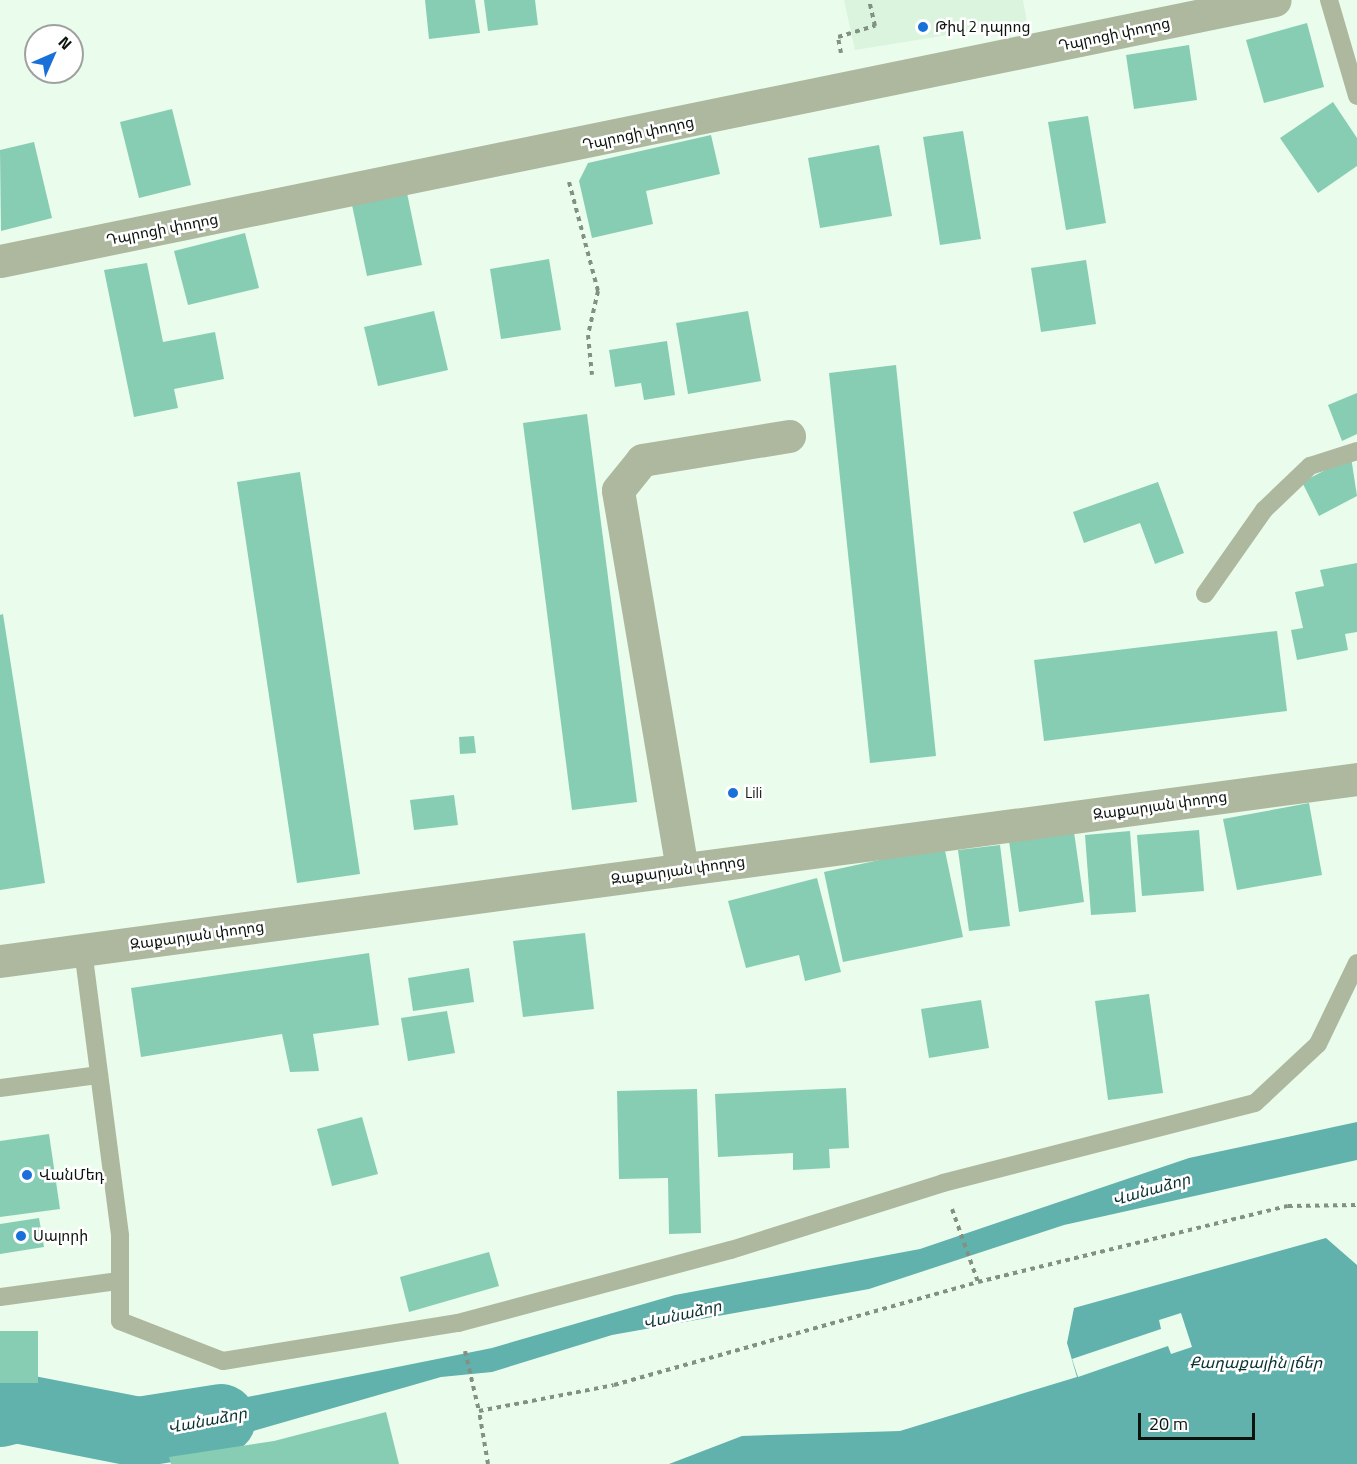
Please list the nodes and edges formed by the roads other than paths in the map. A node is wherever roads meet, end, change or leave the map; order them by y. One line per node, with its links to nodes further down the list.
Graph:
1 (1275, 0): 4 (street, Դպրոցի փողոց)
2 (1329, 0): 3 (lane)
3 (1357, 96)
4 (0, 261)
5 (789, 436): 9 (street)
6 (1357, 451): 7 (lane)
7 (1205, 594)
8 (1357, 779): 9 (street, Զաքարյան փողոց)
9 (682, 869): 10 (street, Զաքարյան փողոց)
10 (83, 950): 11 (street, Զաքարյան փողոց); 13 (lane)
11 (0, 961)
12 (1357, 963): 15 (lane)
13 (99, 1075): 14 (lane); 15 (lane)
14 (0, 1088)
15 (119, 1281): 16 (lane)
16 (0, 1298)

